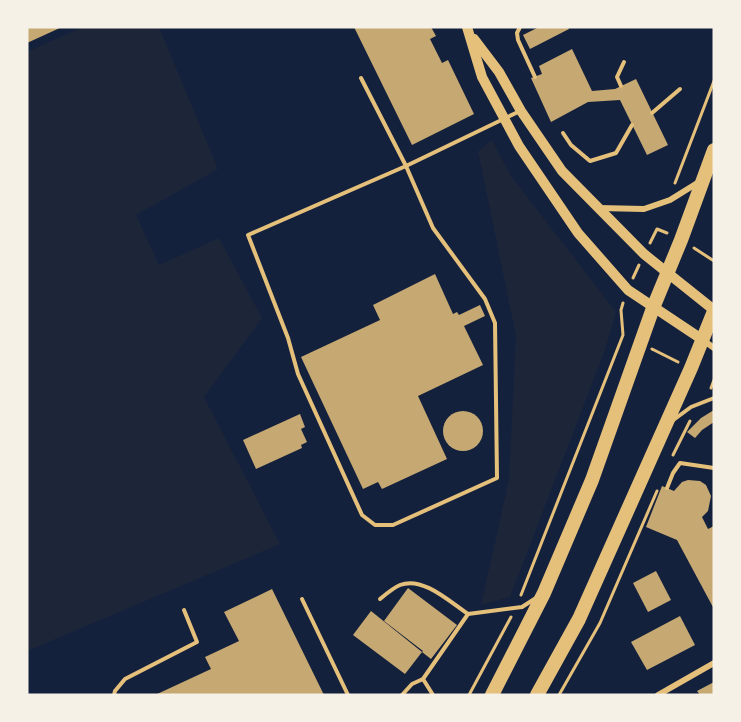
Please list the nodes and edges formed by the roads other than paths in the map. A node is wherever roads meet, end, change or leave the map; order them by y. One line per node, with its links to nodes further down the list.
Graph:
1 (520, 27): 4 (lane)
2 (469, 30): 8 (street); 10 (street)
3 (624, 62): 6 (lane)
4 (535, 77)
5 (361, 78): 14 (lane)
6 (621, 86)
7 (680, 89): 9 (lane)
8 (521, 111): 10 (lane); 16 (street)
9 (652, 113)
10 (504, 118): 14 (lane); 18 (street)
11 (632, 125): 12 (lane)
12 (563, 133)
13 (714, 150): 15 (main road)
14 (406, 166): 14 (lane)
15 (702, 181): 16 (street); 17 (main road)
16 (597, 208): 17 (street)
17 (668, 275): 18 (main road); 19 (street)
18 (653, 308): 20 (street); 25 (main road)
19 (714, 311): 20 (main road)
20 (709, 344): 22 (main road)
21 (714, 398): 22 (lane)
22 (664, 427): 37 (main road)
23 (714, 468): 24 (lane)
24 (667, 488)
25 (544, 593): 29 (lane); 36 (main road)
26 (302, 599): 33 (lane)
27 (380, 599): 29 (lane)
28 (184, 610): 32 (lane)
29 (468, 614): 31 (lane)
30 (714, 663): 38 (street)
31 (423, 679): 34 (lane); 35 (lane)
32 (114, 695)
33 (348, 695)
34 (402, 695)
35 (433, 695)
36 (492, 695)
37 (537, 695)
38 (658, 695)

